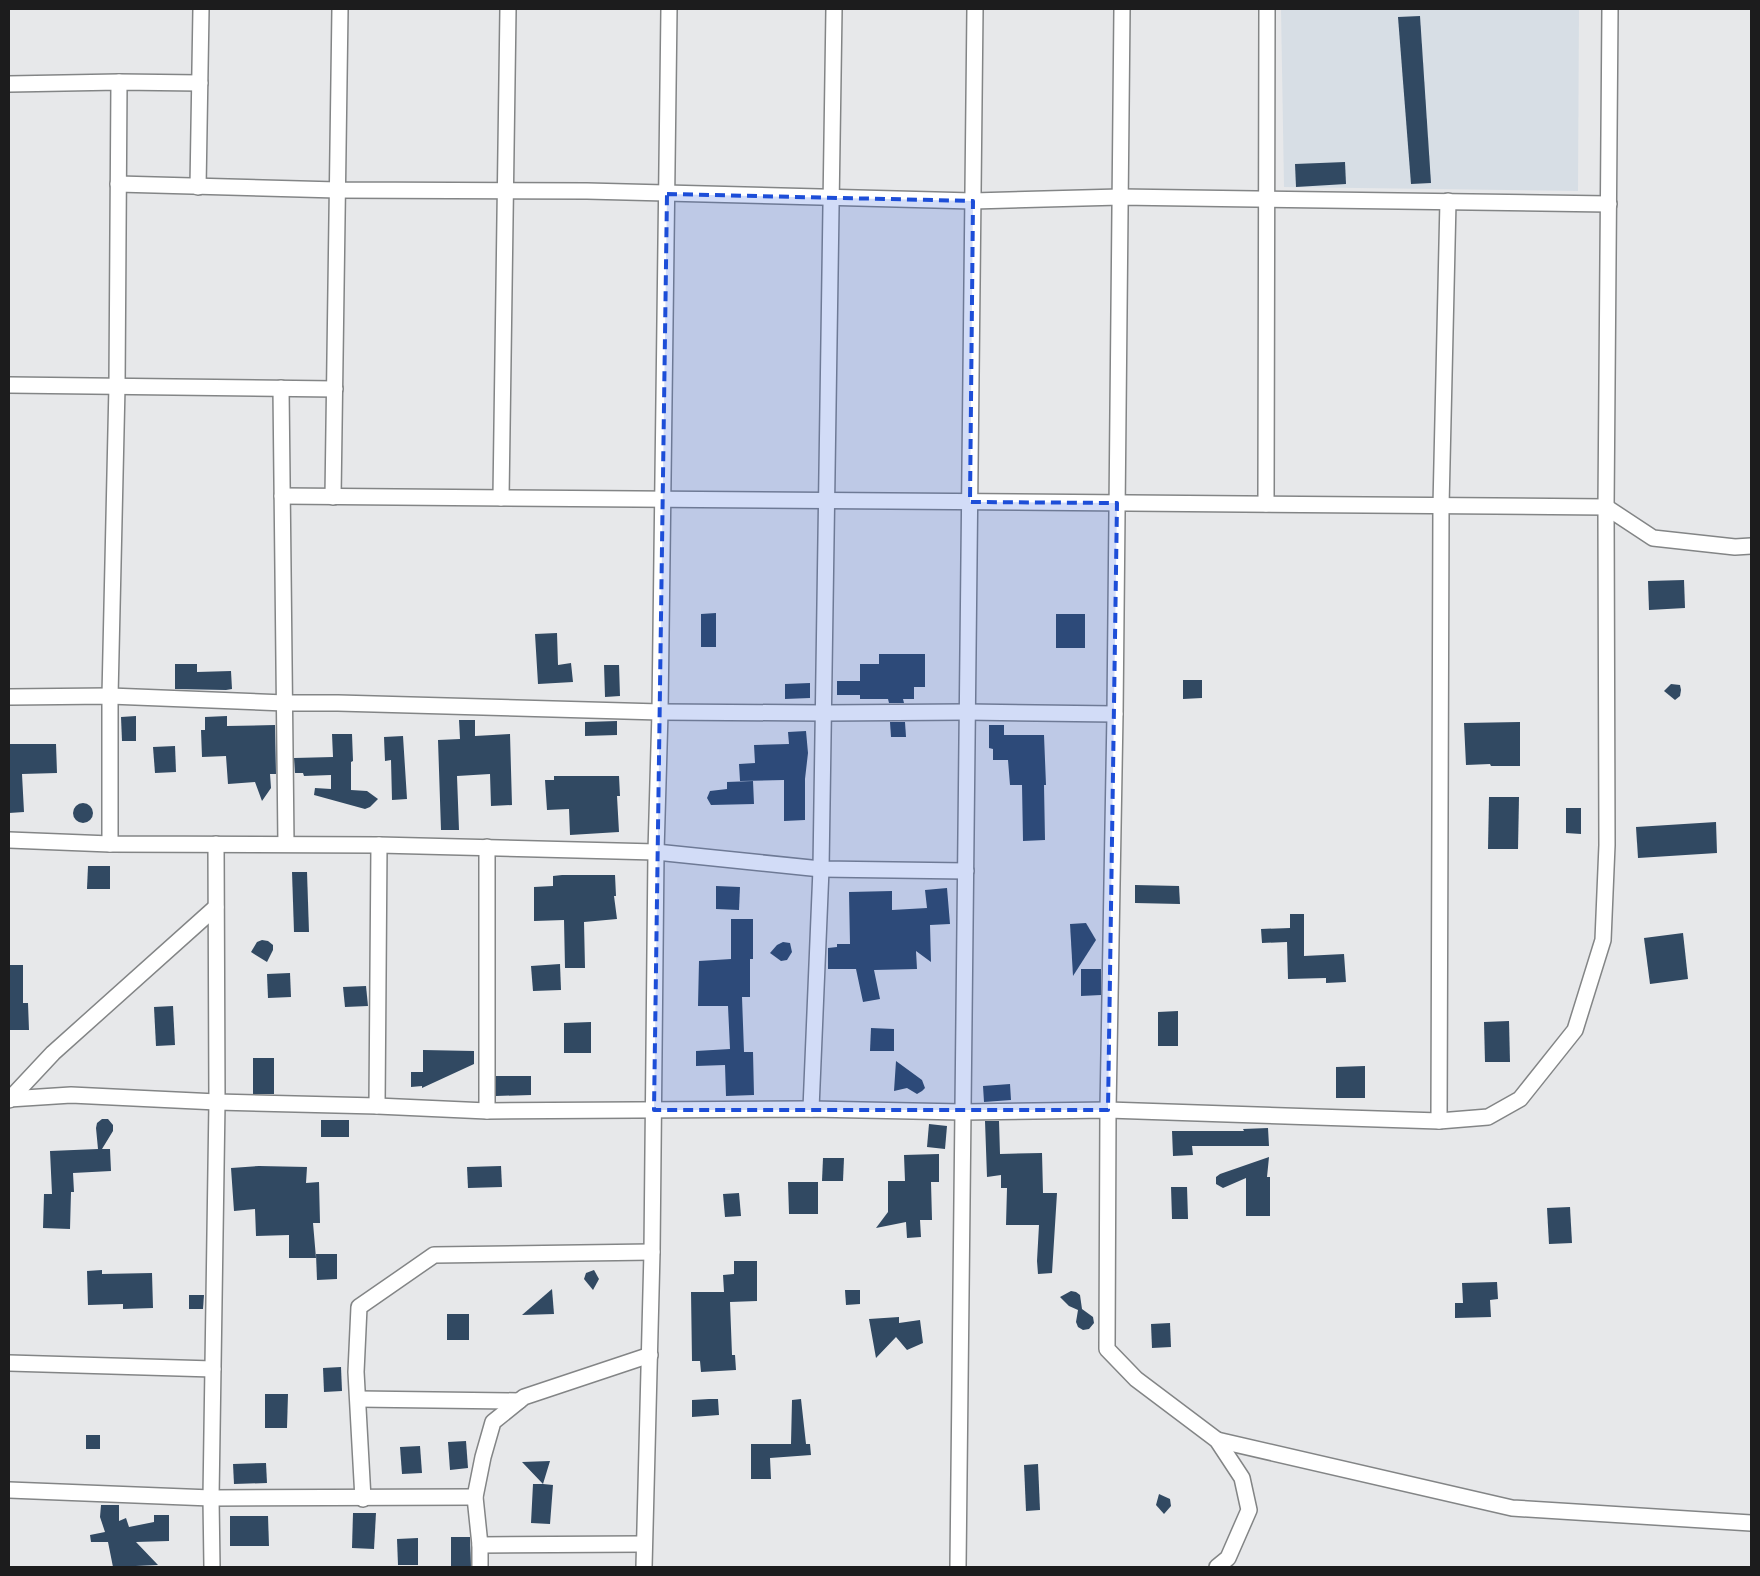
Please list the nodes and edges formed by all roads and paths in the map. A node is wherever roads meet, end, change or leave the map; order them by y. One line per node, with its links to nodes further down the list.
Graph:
1 (201, 9): 12 (street)
2 (340, 9): 15 (street)
3 (508, 9): 16 (street)
4 (669, 9): 17 (street)
5 (834, 9): 19 (street)
6 (974, 9): 21 (street)
7 (1122, 9): 18 (street)
8 (1267, 9): 20 (street)
9 (1610, 9): 23 (street)
10 (119, 82): 11 (street); 12 (street); 13 (street)
11 (9, 84)
12 (200, 84): 14 (street)
13 (118, 184): 14 (street); 25 (street)
14 (198, 188): 15 (street)
15 (337, 190): 16 (street); 27 (street)
16 (505, 190): 17 (street); 30 (street)
17 (666, 194): 19 (street); 31 (street)
18 (1120, 197): 20 (street); 21 (street); 34 (street)
19 (831, 198): 21 (street); 32 (street)
20 (1267, 199): 22 (street); 35 (street)
21 (973, 201): 33 (street)
22 (1448, 201): 23 (street); 36 (street)
23 (1609, 204): 37 (street)
24 (9, 385): 25 (street)
25 (117, 386): 26 (street); 39 (street)
26 (281, 388): 27 (street); 28 (street)
27 (335, 389): 29 (street)
28 (282, 496): 29 (street); 41 (street)
29 (334, 496): 30 (street)
30 (501, 498): 31 (street)
31 (662, 499): 32 (street); 42 (street)
32 (826, 500): 33 (street); 44 (street)
33 (970, 502): 34 (street); 43 (street)
34 (1117, 503): 35 (street); 45 (street)
35 (1266, 504): 36 (street)
36 (1441, 506): 37 (street); 64 (street)
37 (1606, 507): 38 (street); 64 (street)
38 (1751, 546)
39 (110, 696): 40 (street); 41 (street); 47 (street)
40 (9, 697)
41 (285, 703): 42 (street); 49 (street)
42 (660, 712): 44 (street); 52 (street)
43 (968, 712): 44 (street); 45 (street); 54 (street)
44 (824, 713): 53 (street)
45 (1115, 714): 62 (street)
46 (9, 840): 47 (street)
47 (110, 844): 48 (street)
48 (216, 844): 49 (street); 55 (street)
49 (286, 844): 50 (street)
50 (378, 845): 51 (street); 58 (street)
51 (487, 847): 52 (street); 60 (street)
52 (656, 852): 53 (street); 61 (street)
53 (821, 869): 54 (street); 59 (street)
54 (966, 871): 63 (street)
55 (216, 907): 56 (street); 57 (street)
56 (9, 1100): 57 (street)
57 (217, 1102): 58 (street); 68 (street)
58 (377, 1106): 60 (street)
59 (811, 1109): 61 (street); 63 (street)
60 (488, 1110): 61 (street)
61 (654, 1110): 65 (street)
62 (1108, 1110): 63 (street); 64 (street); 71 (street)
63 (963, 1112): 82 (street)
64 (1439, 1121)
65 (652, 1252): 66 (street); 69 (street)
66 (650, 1355): 70 (street); 77 (street)
67 (9, 1362): 68 (street)
68 (213, 1369): 73 (street)
69 (358, 1399): 70 (street); 75 (street)
70 (519, 1400): 74 (street)
71 (1217, 1440): 76 (street); 83 (street)
72 (9, 1490): 73 (street)
73 (211, 1498): 75 (street); 79 (street)
74 (475, 1498): 75 (street); 78 (street)
75 (363, 1499)
76 (1751, 1523)
77 (643, 1544): 78 (street); 81 (street)
78 (480, 1545): 80 (street)
79 (212, 1567)
80 (480, 1567)
81 (644, 1567)
82 (958, 1567)
83 (1217, 1567)

